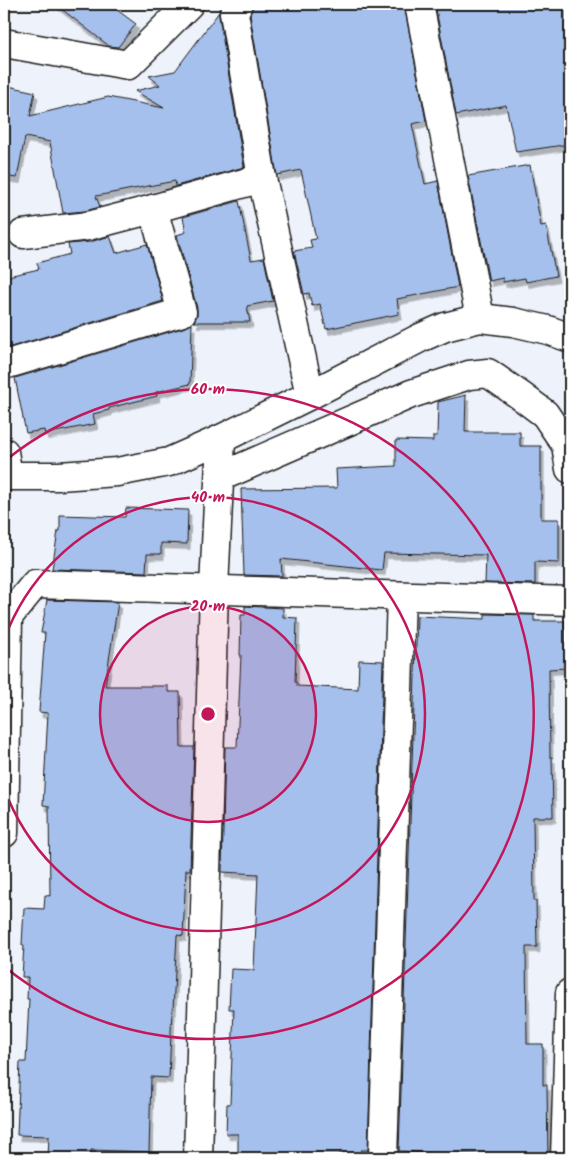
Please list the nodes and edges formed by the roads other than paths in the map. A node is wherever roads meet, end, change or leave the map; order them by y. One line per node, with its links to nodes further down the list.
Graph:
1 (189, 4): 4 (street)
2 (238, 4): 5 (street)
3 (419, 4): 8 (street)
4 (4, 43)
5 (262, 178): 6 (street); 11 (street)
6 (153, 209): 7 (street); 10 (street)
7 (23, 234)
8 (480, 318): 9 (street); 11 (street)
9 (570, 338)
10 (4, 365)
11 (310, 395): 12 (street)
12 (221, 439): 13 (street); 15 (street)
13 (5, 468)
14 (570, 468): 15 (street)
15 (220, 477): 16 (street)
16 (214, 590): 17 (street); 19 (street); 21 (street)
17 (401, 596): 18 (street); 22 (street)
18 (570, 601)
19 (4, 833)
20 (570, 993): 23 (street)
21 (198, 1158)
22 (383, 1158)
23 (565, 1158)

